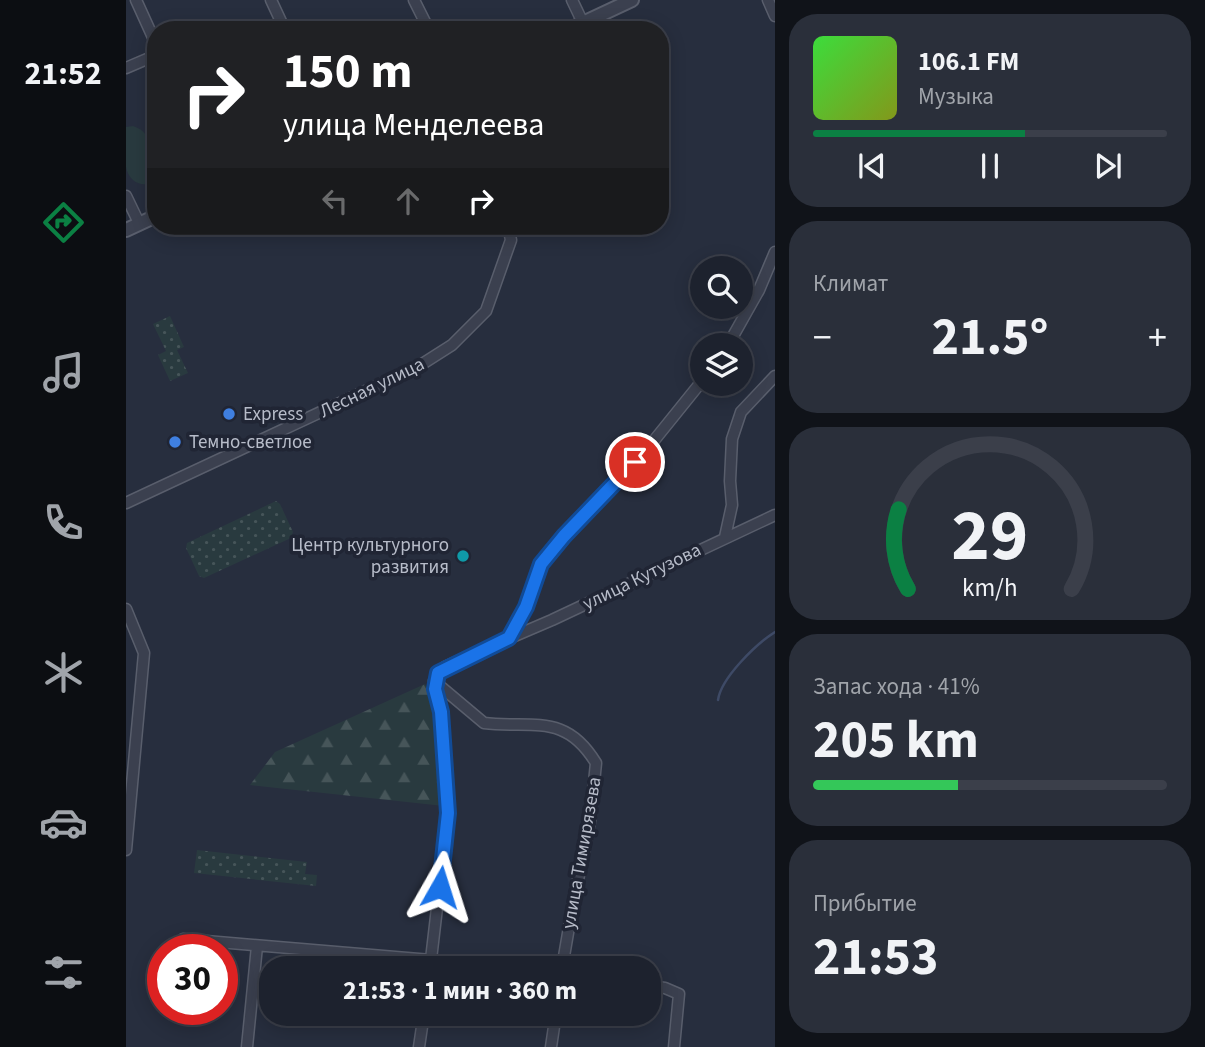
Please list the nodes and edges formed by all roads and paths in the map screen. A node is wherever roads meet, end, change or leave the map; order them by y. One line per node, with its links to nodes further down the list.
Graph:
1 (136, 0): 12 (street)
2 (271, 0): 8 (street)
3 (414, 0): 9 (street)
4 (572, 0): 10 (street)
5 (632, 0): 11 (street)
6 (768, 0): 7 (street)
7 (775, 16)
8 (281, 21)
9 (424, 21)
10 (582, 21)
11 (587, 21)
12 (147, 24)
13 (147, 59): 14 (street)
14 (126, 68)
15 (126, 196): 17 (street)
16 (147, 220): 17 (street)
17 (139, 223): 18 (street)
18 (126, 230)
19 (510, 235): 24 (street, Лесная улица)
20 (775, 252): 21 (street)
21 (736, 333)
22 (775, 376): 26 (street)
23 (690, 396): 28 (street)
24 (126, 503)
25 (775, 514): 26 (street, улица Кутузова)
26 (725, 537): 28 (street, улица Кутузова)
27 (126, 609): 30 (street)
28 (509, 638): 29 (street, улица Кутузова)
29 (435, 681): 34 (street); 35 (street, улица Тимирязева)
30 (126, 850)
31 (238, 944): 32 (street)
32 (257, 946): 33 (street); 39 (street)
33 (354, 956)
34 (432, 956)
35 (564, 956)
36 (661, 988): 42 (street)
37 (422, 1026): 40 (street)
38 (554, 1026): 41 (street)
39 (247, 1047)
40 (419, 1047)
41 (551, 1047)
42 (674, 1047)

